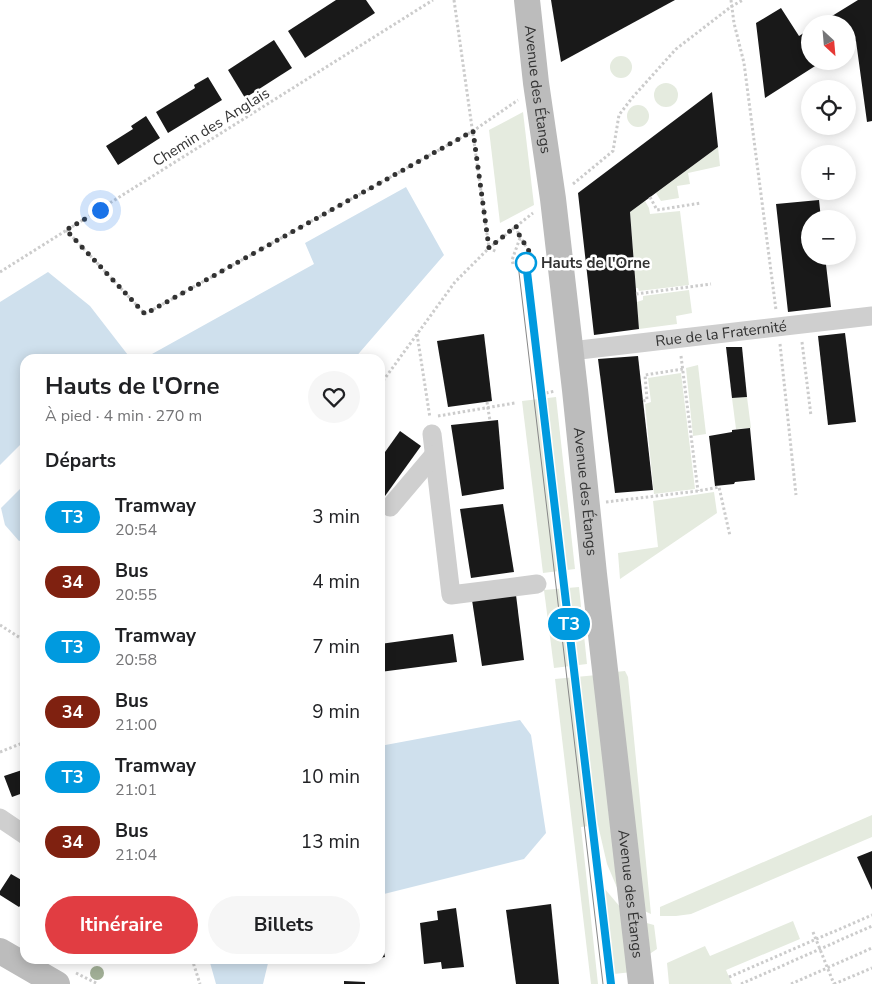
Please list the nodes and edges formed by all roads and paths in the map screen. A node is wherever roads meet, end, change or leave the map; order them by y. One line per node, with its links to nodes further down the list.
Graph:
1 (433, 0): 14 (path, Chemin des Anglais)
2 (454, 0): 8 (path)
3 (527, 0): 27 (street, Avenue des Étangs)
4 (731, 0): 6 (path)
5 (743, 0): 6 (path)
6 (732, 6): 9 (path); 25 (path)
7 (521, 97): 8 (path)
8 (473, 131): 14 (path); 16 (path)
9 (566, 190)
10 (650, 197): 11 (path)
11 (701, 203)
12 (535, 212): 13 (path)
13 (516, 226): 15 (path); 16 (path)
14 (66, 230): 20 (path, Chemin des Anglais)
15 (520, 237): 18 (path); 19 (path)
16 (489, 248): 17 (path); 26 (path)
17 (497, 252)
18 (535, 261)
19 (513, 264)
20 (0, 272)
21 (711, 284): 22 (path)
22 (636, 294)
23 (872, 316): 24 (street, Rue de la Fraternité)
24 (800, 324): 25 (street, Rue de la Fraternité); 35 (path)
25 (778, 326): 27 (street, Rue de la Fraternité); 40 (path)
26 (417, 334): 30 (path); 37 (path)
27 (571, 351): 65 (street, Avenue des Étangs)
28 (681, 352): 29 (path)
29 (683, 369): 31 (path); 39 (path)
30 (385, 378)
31 (643, 401)
32 (487, 402): 34 (path)
33 (515, 403): 34 (path)
34 (488, 408): 36 (path); 37 (path)
35 (811, 416)
36 (490, 421)
37 (431, 426): 38 (street)
38 (434, 455): 42 (street); 44 (street)
39 (698, 492): 41 (path); 43 (path)
40 (796, 495)
41 (606, 502)
42 (390, 507)
43 (730, 536)
44 (537, 584)
45 (0, 625): 46 (path)
46 (20, 638)
47 (20, 744): 48 (path)
48 (0, 752)
49 (0, 818): 50 (street)
50 (20, 831)
51 (872, 916): 62 (path)
52 (872, 926): 54 (path)
53 (813, 932): 54 (path)
54 (820, 948): 60 (path); 66 (path)
55 (872, 948): 60 (path)
56 (0, 951): 57 (street)
57 (20, 963)
58 (22, 964): 63 (street)
59 (194, 964): 64 (path)
60 (828, 967): 67 (path); 68 (path)
61 (872, 968): 68 (path)
62 (729, 977)
63 (57, 984)
64 (200, 984)
65 (641, 984)
66 (741, 984)
67 (791, 984)
68 (834, 984)

